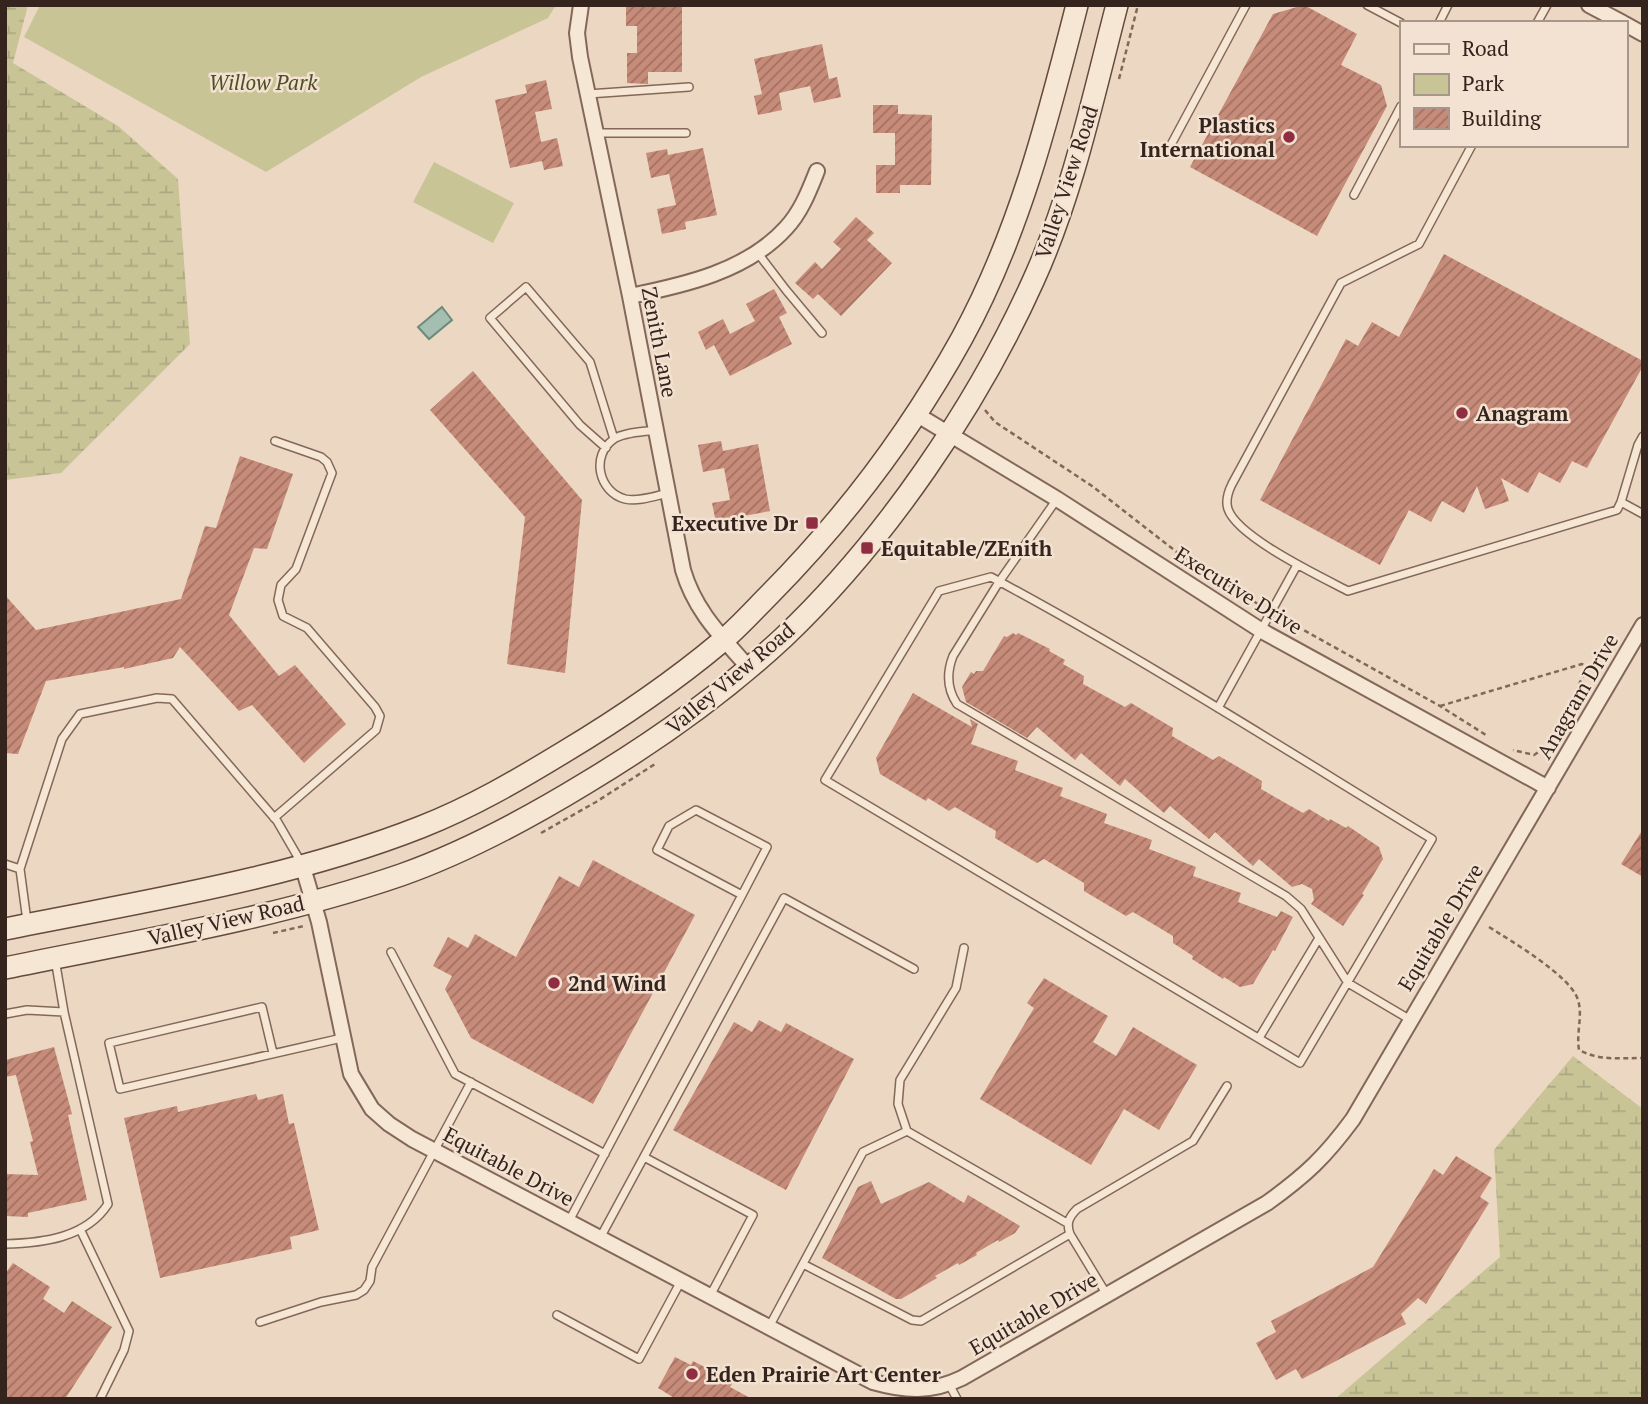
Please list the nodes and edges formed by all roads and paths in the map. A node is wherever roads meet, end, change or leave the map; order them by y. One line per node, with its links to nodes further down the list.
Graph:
1 (581, 5): 18 (street, Zenith Lane)
2 (1077, 5): 30 (main road, Valley View Road)
3 (1117, 5): 32 (main road, Valley View Road)
4 (1138, 5): 16 (path)
5 (1246, 5): 23 (lane)
6 (1367, 5): 13 (lane)
7 (1448, 5): 10 (lane)
8 (1547, 5): 11 (lane)
9 (1589, 5): 12 (street)
10 (1440, 21)
11 (1538, 21)
12 (1620, 21)
13 (1400, 22)
14 (1627, 25): 15 (street)
15 (1643, 34)
16 (1119, 79)
17 (689, 87): 18 (lane)
18 (587, 94): 20 (street, Zenith Lane)
19 (1400, 108): 25 (lane)
20 (596, 133): 21 (lane); 27 (street, Zenith Lane)
21 (686, 133)
22 (1471, 147): 41 (lane)
23 (1166, 154)
24 (817, 171): 26 (street)
25 (1354, 195)
26 (757, 252): 27 (street); 28 (lane)
27 (630, 296): 31 (street, Zenith Lane)
28 (822, 333)
29 (991, 401): 43 (path)
30 (916, 414): 32 (street, Executive Drive); 46 (main road, Valley View Road)
31 (656, 430): 34 (lane); 37 (street, Zenith Lane)
32 (949, 435): 38 (street, Executive Drive); 47 (main road, Valley View Road)
33 (1643, 436): 39 (lane)
34 (614, 439): 36 (lane); 36 (lane)
35 (275, 441): 54 (lane)
36 (606, 448): 37 (lane)
37 (668, 493): 46 (street, Zenith Lane)
38 (1057, 499): 42 (lane); 45 (street, Executive Drive)
39 (1621, 502): 40 (lane); 41 (lane)
40 (1643, 514)
41 (1297, 565): 43 (lane)
42 (999, 582): 49 (lane); 66 (lane); 77 (lane)
43 (1272, 612): 45 (lane); 48 (path)
44 (1643, 625): 53 (street, Anagram Drive)
45 (1262, 631): 49 (lane); 53 (street, Executive Drive)
46 (724, 640): 47 (street, Zenith Lane); 57 (main road, Valley View Road)
47 (748, 667): 60 (main road, Valley View Road)
48 (1440, 706): 50 (path); 51 (path)
49 (1218, 708): 72 (lane)
50 (1490, 738)
51 (1508, 747)
52 (654, 764): 55 (path)
53 (1548, 788): 75 (street, Equitable Drive)
54 (275, 818): 57 (lane); 58 (lane)
55 (534, 836)
56 (5, 864): 58 (lane)
57 (302, 864): 60 (street, Equitable Drive); 62 (main road, Valley View Road)
58 (20, 869): 62 (lane)
59 (742, 895): 59 (lane); 84 (lane)
60 (313, 900): 61 (street, Equitable Drive); 69 (main road, Valley View Road)
61 (318, 922): 65 (path); 76 (street, Equitable Drive)
62 (27, 924): 64 (main road, Valley View Road)
63 (1489, 927): 79 (path)
64 (5, 929)
65 (264, 935)
66 (1319, 938): 72 (lane); 77 (lane)
67 (964, 948): 82 (lane)
68 (391, 952): 80 (lane)
69 (54, 958): 70 (main road, Valley View Road); 73 (lane)
70 (5, 968)
71 (914, 969): 85 (lane)
72 (1348, 983): 75 (lane); 77 (lane)
73 (64, 1012): 74 (lane); 88 (lane)
74 (5, 1014)
75 (1409, 1020): 94 (street, Equitable Drive)
76 (342, 1038): 78 (lane); 83 (street, Equitable Drive)
77 (1259, 1038)
78 (273, 1053): 78 (lane)
79 (1643, 1058)
80 (471, 1082): 83 (lane); 84 (lane)
81 (1227, 1086): 87 (lane)
82 (907, 1131): 87 (lane); 92 (lane)
83 (435, 1151): 86 (street, Equitable Drive); 97 (lane)
84 (605, 1154): 86 (lane)
85 (644, 1157): 90 (lane); 95 (lane)
86 (569, 1222): 90 (street, Equitable Drive)
87 (1068, 1223): 89 (lane)
88 (80, 1229): 91 (lane); 100 (lane)
89 (1070, 1234): 92 (lane); 94 (lane)
90 (600, 1238): 93 (street, Equitable Drive)
91 (5, 1244)
92 (803, 1264): 98 (lane)
93 (681, 1280): 95 (street, Equitable Drive); 96 (lane)
94 (1107, 1295): 99 (street, Equitable Drive)
95 (710, 1296): 98 (street, Equitable Drive)
96 (557, 1315)
97 (260, 1322)
98 (768, 1327): 99 (street, Equitable Drive)
99 (949, 1384): 101 (lane)
100 (100, 1399)
101 (957, 1399)

